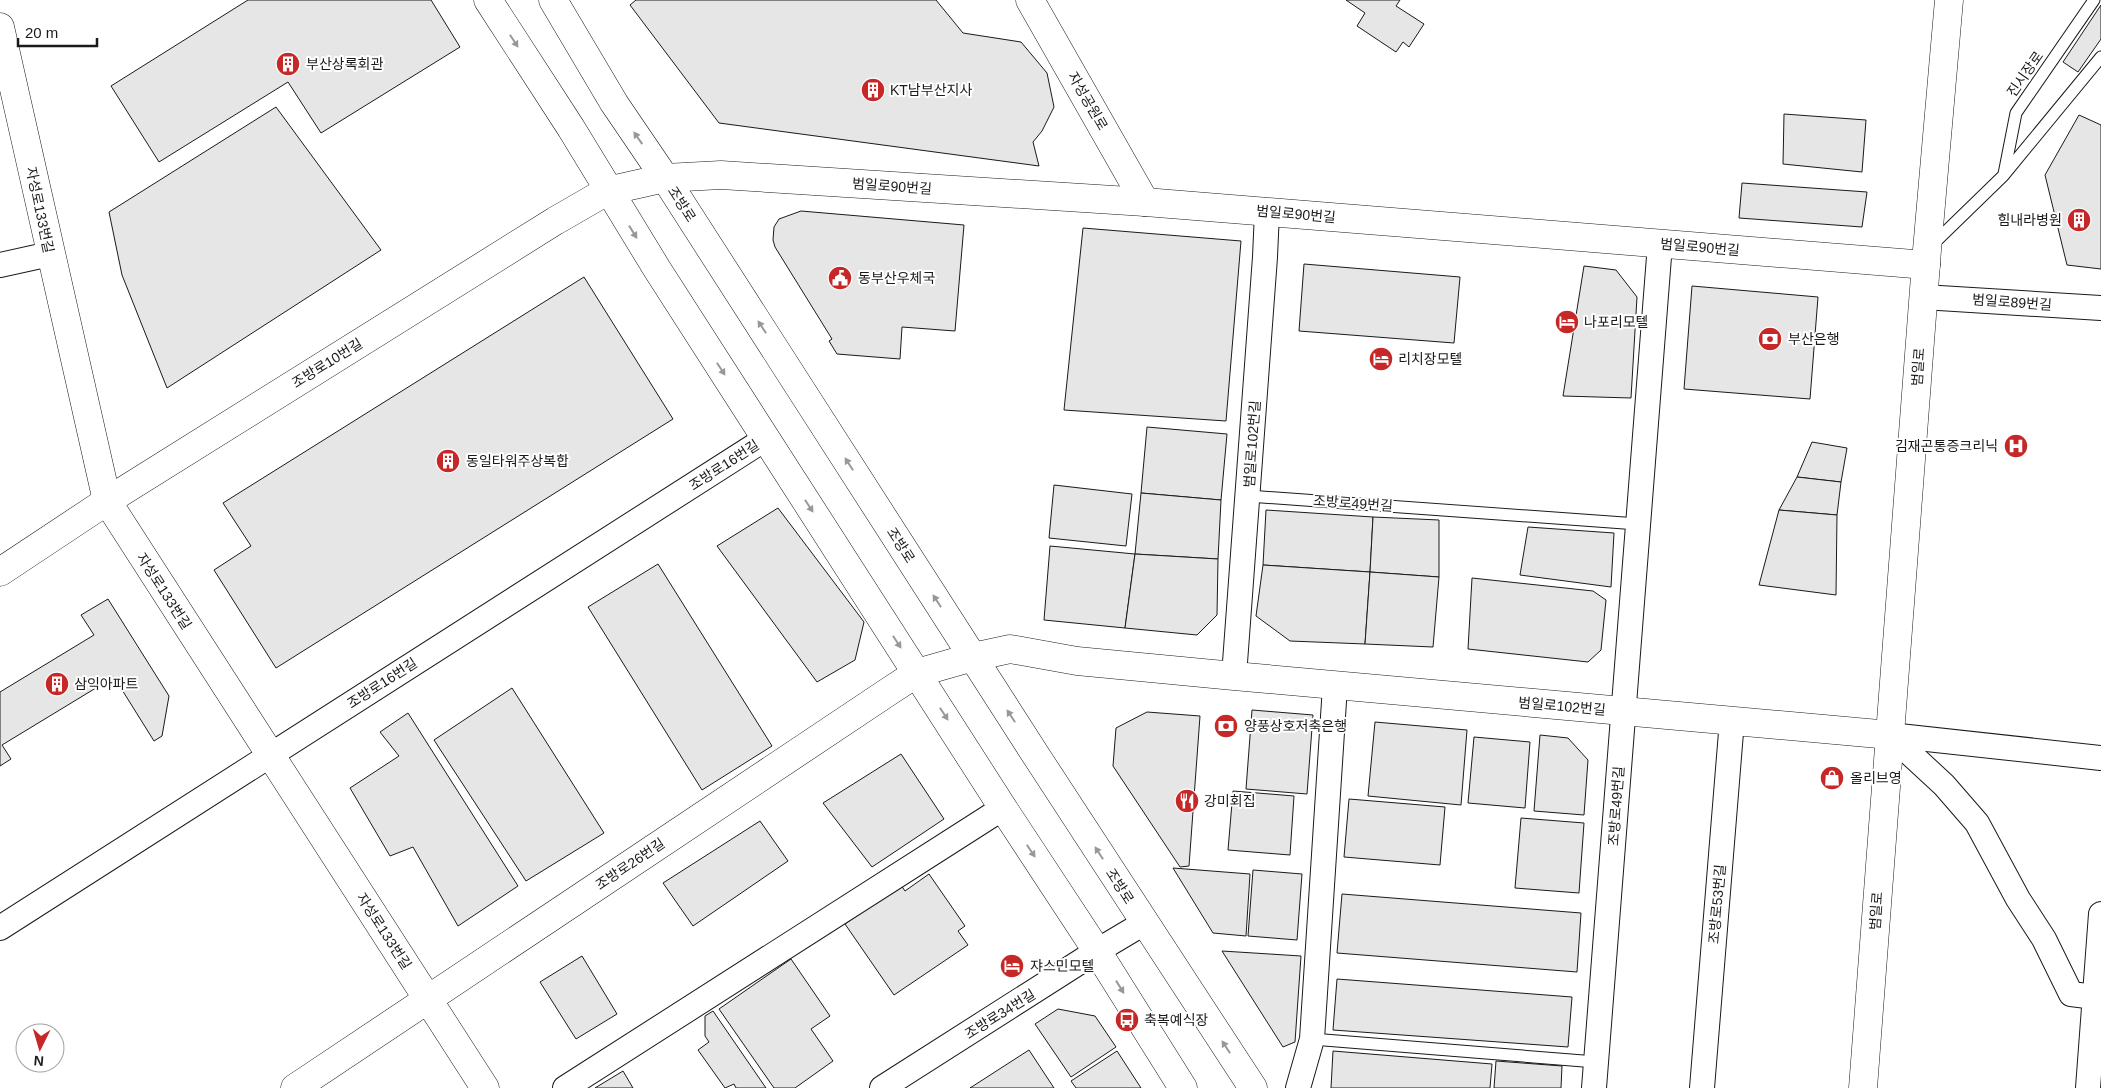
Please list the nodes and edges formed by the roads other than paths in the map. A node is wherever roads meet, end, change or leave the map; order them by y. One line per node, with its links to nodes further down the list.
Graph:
1 (488, 0): 10 (street, one-way to 10)
2 (1030, 0): 11 (street, 자성공원로)
3 (1949, 0): 15 (street, 범일로)
4 (2094, 0): 8 (lane, 진시장로)
5 (560, 7): 9 (street, 조방로, one-way to 5)
6 (0, 27): 14 (street, 자성로133번길)
7 (2101, 57): 8 (lane)
8 (2003, 176): 15 (lane)
9 (665, 178): 10 (street, 조방로10번길); 11 (street, 범일로90번길); 24 (street, 조방로, one-way to 9)
10 (607, 191): 19 (street, one-way to 19); 21 (street, 조방로10번길)
11 (1145, 202): 12 (street, 범일로90번길)
12 (1267, 212): 13 (street, 범일로90번길); 20 (street, 범일로102번길)
13 (1660, 244): 15 (street, 범일로90번길); 22 (street, 조방로49번길)
14 (50, 254): 16 (street); 21 (street, 자성로133번길)
15 (1926, 257): 17 (street, 범일로)
16 (0, 265)
17 (1923, 296): 18 (street, 범일로89번길); 30 (street, 범일로)
18 (2101, 308)
19 (765, 439): 25 (street, one-way to 25); 31 (street, 조방로16번길)
20 (1248, 496): 22 (lane, 조방로49번길); 26 (street, 범일로102번길)
21 (106, 501): 23 (street, 조방로10번길); 31 (street, 자성로133번길)
22 (1638, 524): 28 (street, 조방로49번길)
23 (0, 572)
24 (973, 657): 25 (street, 조방로26번길); 26 (street, 범일로102번길); 35 (street, 조방로, one-way to 24)
25 (917, 673): 33 (street, one-way to 33); 39 (street, 조방로26번길)
26 (1234, 676): 27 (street, 범일로102번길)
27 (1335, 686): 28 (street, 범일로102번길); 40 (street)
28 (1623, 711): 29 (street, 범일로102번길); 41 (street, 조방로49번길)
29 (1732, 720): 30 (street, 범일로102번길); 50 (street, 조방로53번길)
30 (1890, 735): 32 (street); 38 (street); 51 (street, 범일로)
31 (270, 755): 36 (street, 조방로16번길); 39 (street, 자성로133번길)
32 (2101, 758)
33 (1003, 808): 37 (street, one-way to 37); 44 (street)
34 (2101, 914): 38 (street)
35 (1144, 923): 37 (street, 조방로34번길); 47 (street, 조방로, one-way to 35)
36 (0, 928)
37 (1097, 951): 45 (street, 조방로34번길); 46 (street, one-way to 46)
38 (2095, 997): 52 (street)
39 (428, 999): 42 (street, 조방로26번길); 43 (street, 자성로133번길)
40 (1312, 1039): 41 (lane); 48 (street)
41 (1596, 1062): 49 (street, 조방로49번길)
42 (295, 1088)
43 (485, 1088)
44 (565, 1088)
45 (882, 1088)
46 (1183, 1088)
47 (1253, 1088)
48 (1298, 1088)
49 (1594, 1088)
50 (1702, 1088)
51 (1863, 1088)
52 (2088, 1088)

